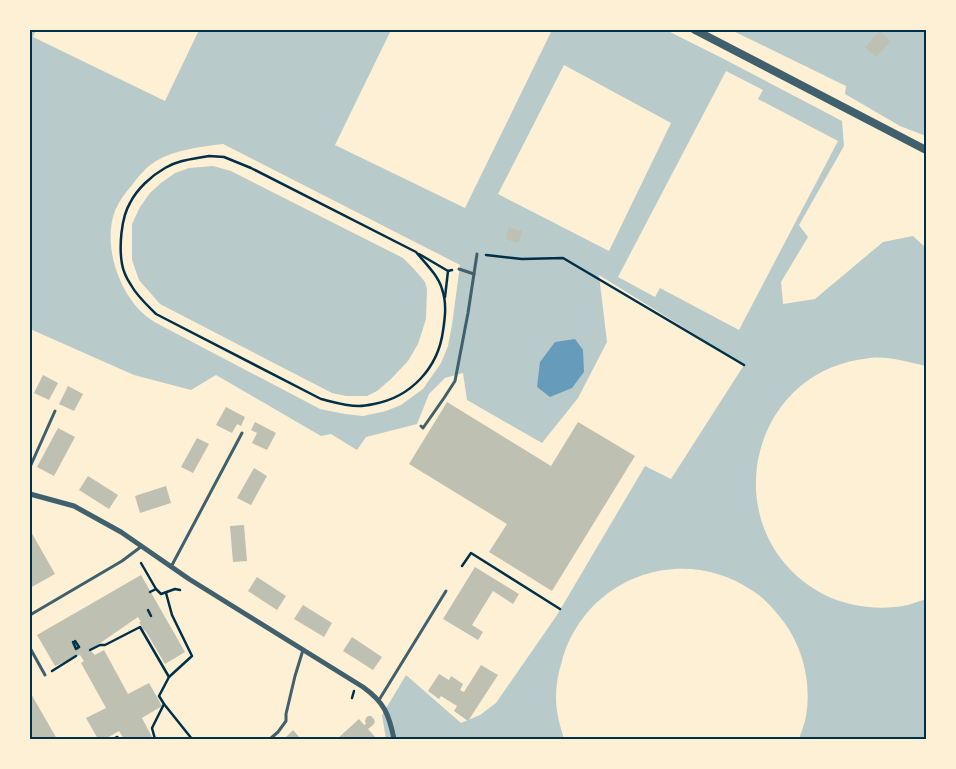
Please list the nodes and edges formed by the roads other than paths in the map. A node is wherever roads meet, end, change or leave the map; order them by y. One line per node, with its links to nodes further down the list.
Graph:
1 (695, 30): 2 (street)
2 (926, 150)
3 (477, 254): 5 (lane)
4 (460, 270): 5 (lane)
5 (474, 274): 7 (lane)
6 (55, 411): 9 (lane)
7 (421, 426)
8 (242, 434): 12 (lane)
9 (30, 467)
10 (30, 494): 11 (street)
11 (142, 546): 12 (street); 14 (lane)
12 (171, 567): 16 (street)
13 (446, 591): 18 (lane)
14 (30, 615)
15 (30, 648): 17 (lane)
16 (304, 649): 18 (street); 19 (lane)
17 (45, 676)
18 (379, 700): 20 (street)
19 (270, 739)
20 (394, 739)

